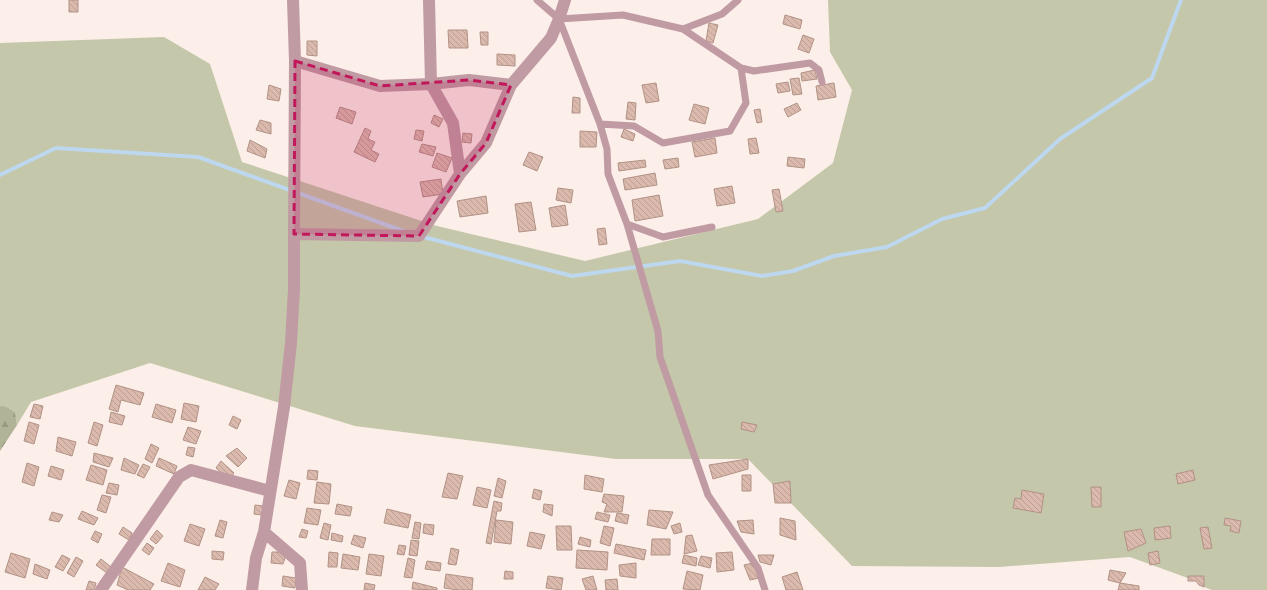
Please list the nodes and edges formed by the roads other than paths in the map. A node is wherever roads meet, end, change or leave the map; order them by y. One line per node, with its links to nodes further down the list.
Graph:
1 (293, 0): 8 (street)
2 (429, 0): 11 (street)
3 (537, 0): 6 (lane)
4 (565, 0): 6 (street)
5 (738, 0): 7 (lane)
6 (559, 19): 7 (lane); 12 (street); 13 (lane)
7 (683, 29): 9 (lane)
8 (295, 61): 11 (street); 17 (street)
9 (741, 68): 10 (lane); 13 (lane)
10 (822, 82)
11 (431, 84): 12 (street); 14 (street)
12 (511, 85): 14 (street)
13 (600, 124): 15 (lane)
14 (460, 174): 17 (street)
15 (627, 224): 16 (lane); 23 (lane)
16 (712, 227)
17 (294, 234): 18 (street)
18 (270, 491): 19 (street); 20 (street)
19 (264, 532): 21 (street); 22 (street)
20 (101, 590)
21 (252, 590)
22 (302, 590)
23 (765, 590)

